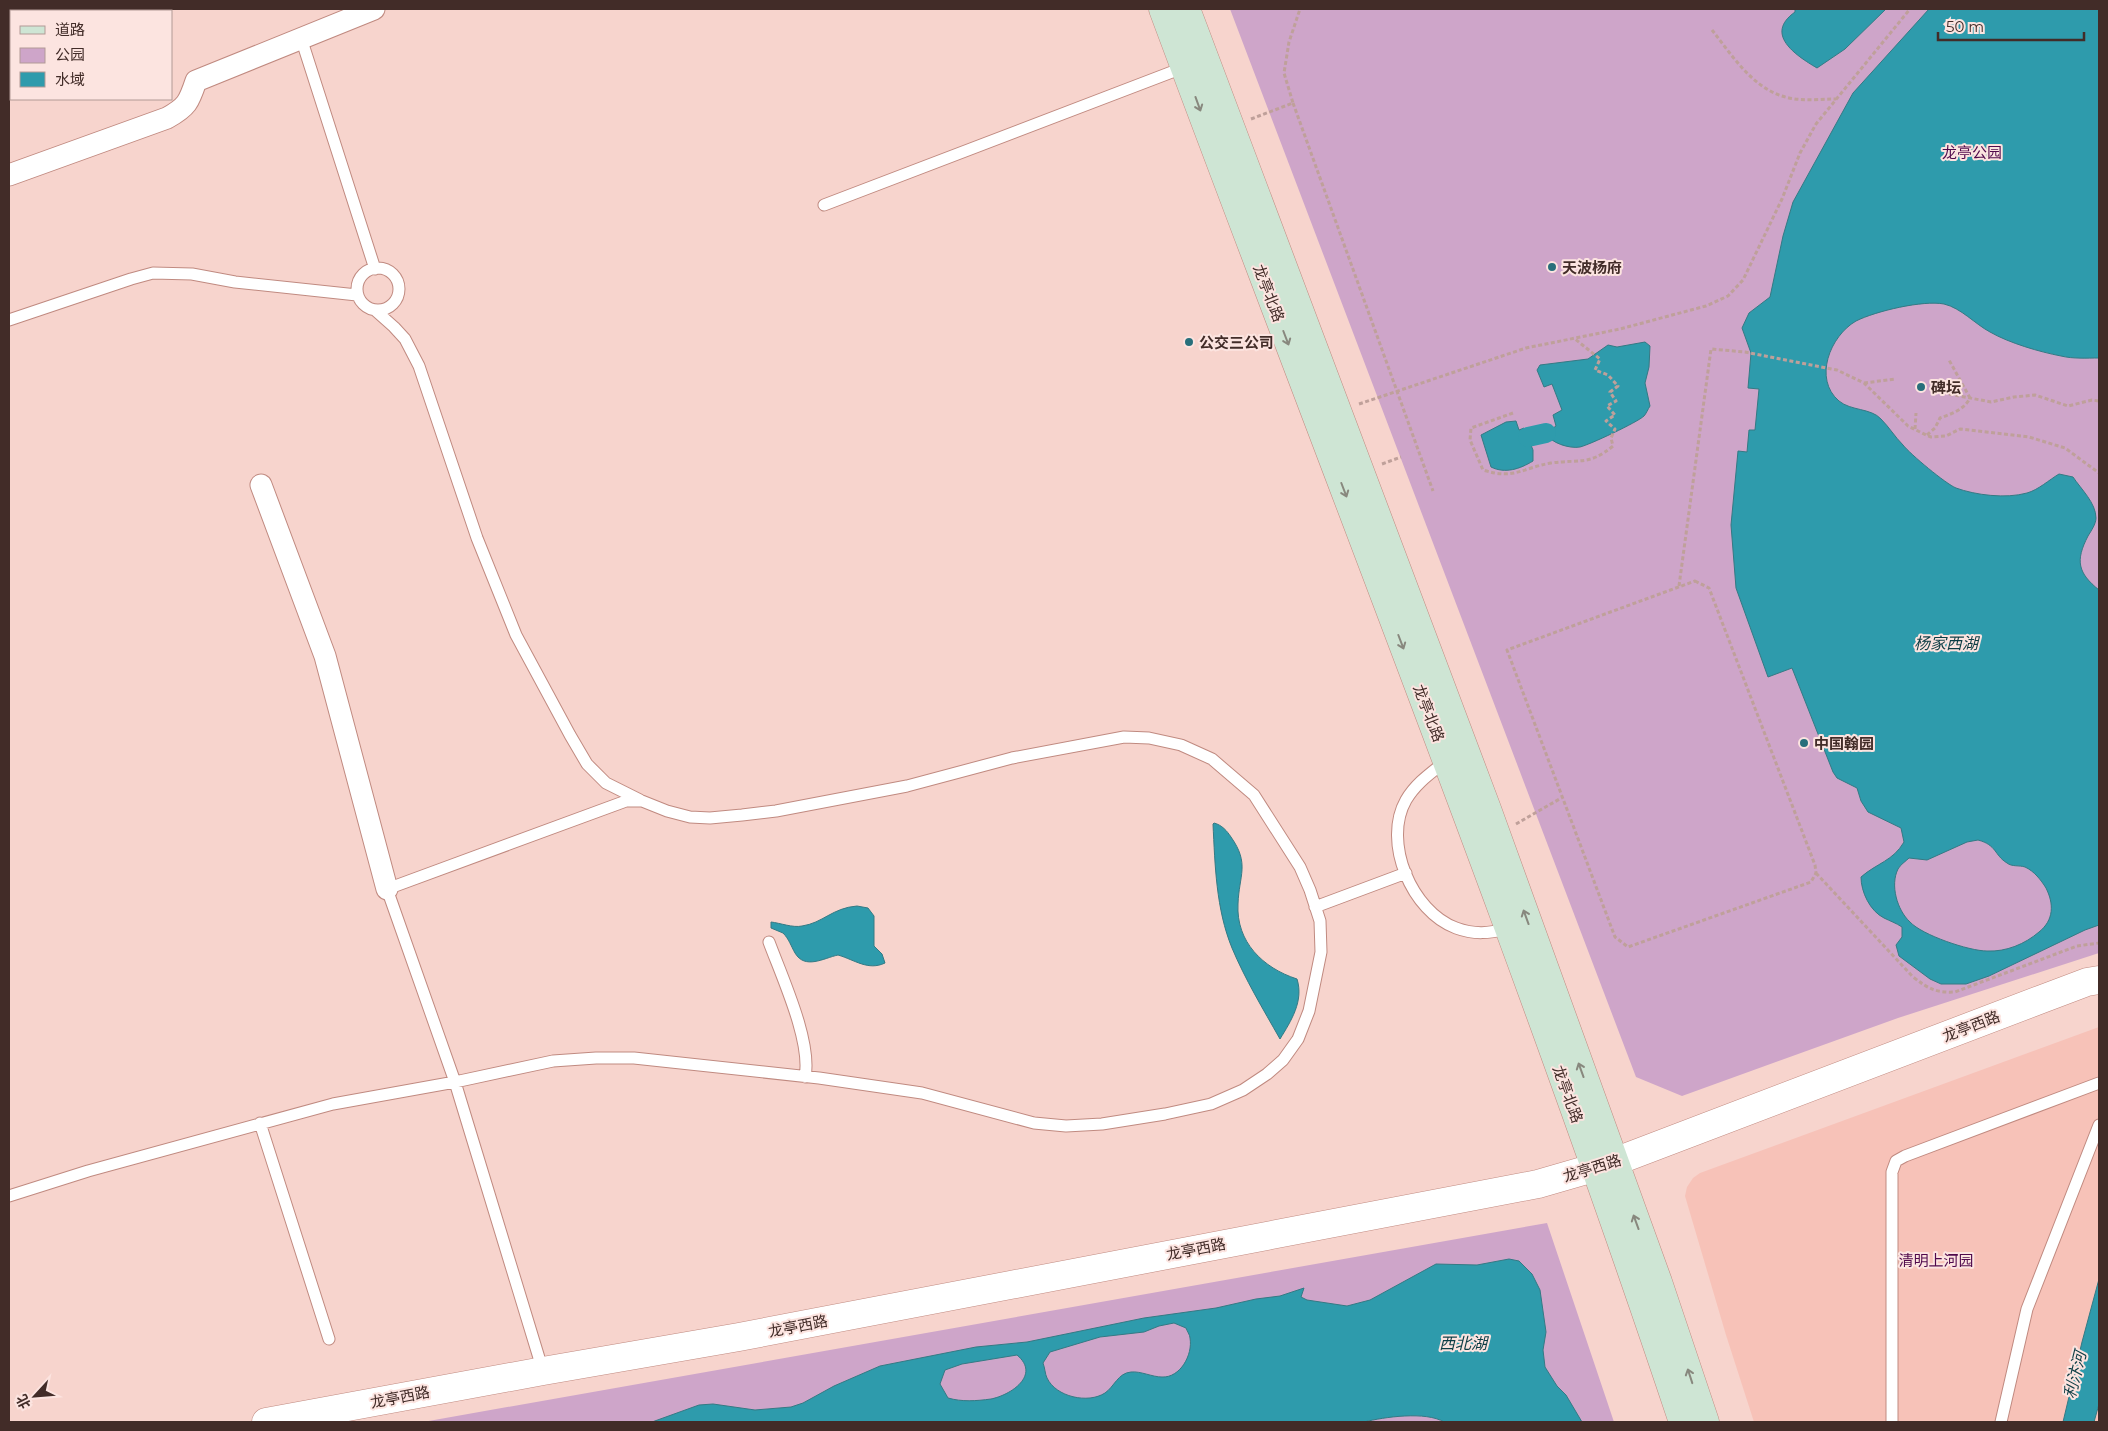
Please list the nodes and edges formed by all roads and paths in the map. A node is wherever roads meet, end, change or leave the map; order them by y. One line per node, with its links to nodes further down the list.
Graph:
1 (374, 9): 7 (street)
2 (1163, 9): 8 (main road, 龙亭北路)
3 (1186, 9): 11 (main road, 龙亭北路)
4 (1300, 9): 10 (path)
5 (1910, 9): 9 (path)
6 (1712, 30): 9 (path)
7 (301, 38): 12 (street); 14 (lane)
8 (1185, 67): 13 (lane); 35 (main road, 龙亭北路, one-way to 35)
9 (1837, 99): 18 (path)
10 (1293, 103): 11 (path); 22 (path)
11 (1229, 127): 26 (main road, 龙亭北路)
12 (9, 175)
13 (824, 205)
14 (375, 268): 15 (lane); 16 (lane)
15 (357, 296): 16 (lane); 17 (lane)
16 (376, 311): 37 (lane)
17 (9, 320)
18 (1574, 339): 22 (path); 27 (path)
19 (1949, 360): 24 (path)
20 (1896, 379): 21 (path)
21 (1864, 384): 29 (path); 34 (path)
22 (1396, 391): 26 (path); 33 (path)
23 (1949, 394): 24 (path)
24 (1970, 398): 25 (path); 30 (path)
25 (2099, 401)
26 (1338, 412): 38 (main road, 龙亭北路)
27 (1513, 413)
28 (1916, 413): 29 (path)
29 (1915, 429): 30 (path)
30 (1926, 435): 31 (path)
31 (2099, 473)
32 (261, 485): 41 (street)
33 (1434, 491)
34 (1679, 586): 36 (path); 40 (path)
35 (1446, 761): 39 (lane); 43 (main road, 龙亭北路)
36 (1563, 797): 38 (path); 40 (path)
37 (642, 801): 41 (lane); 42 (lane)
38 (1497, 835): 52 (main road, 龙亭北路, one-way to 38)
39 (1406, 873): 42 (lane); 43 (lane)
40 (1816, 874): 45 (path)
41 (387, 889): 48 (lane)
42 (1315, 907): 47 (lane)
43 (1508, 929): 52 (main road, 龙亭北路)
44 (769, 942): 47 (lane)
45 (2099, 943)
46 (2099, 980): 52 (street, 龙亭西路)
47 (805, 1077): 48 (lane)
48 (455, 1082): 50 (lane); 55 (lane)
49 (2099, 1082): 59 (lane)
50 (260, 1123): 53 (lane); 54 (lane)
51 (2099, 1125): 60 (lane)
52 (1604, 1166): 55 (street, 龙亭西路); 57 (main road, 龙亭北路); 58 (main road, 龙亭北路, one-way to 52)
53 (9, 1196)
54 (329, 1339)
55 (543, 1371): 56 (street, 龙亭西路)
56 (266, 1422)
57 (1683, 1422)
58 (1705, 1422)
59 (1892, 1422)
60 (2001, 1422)

